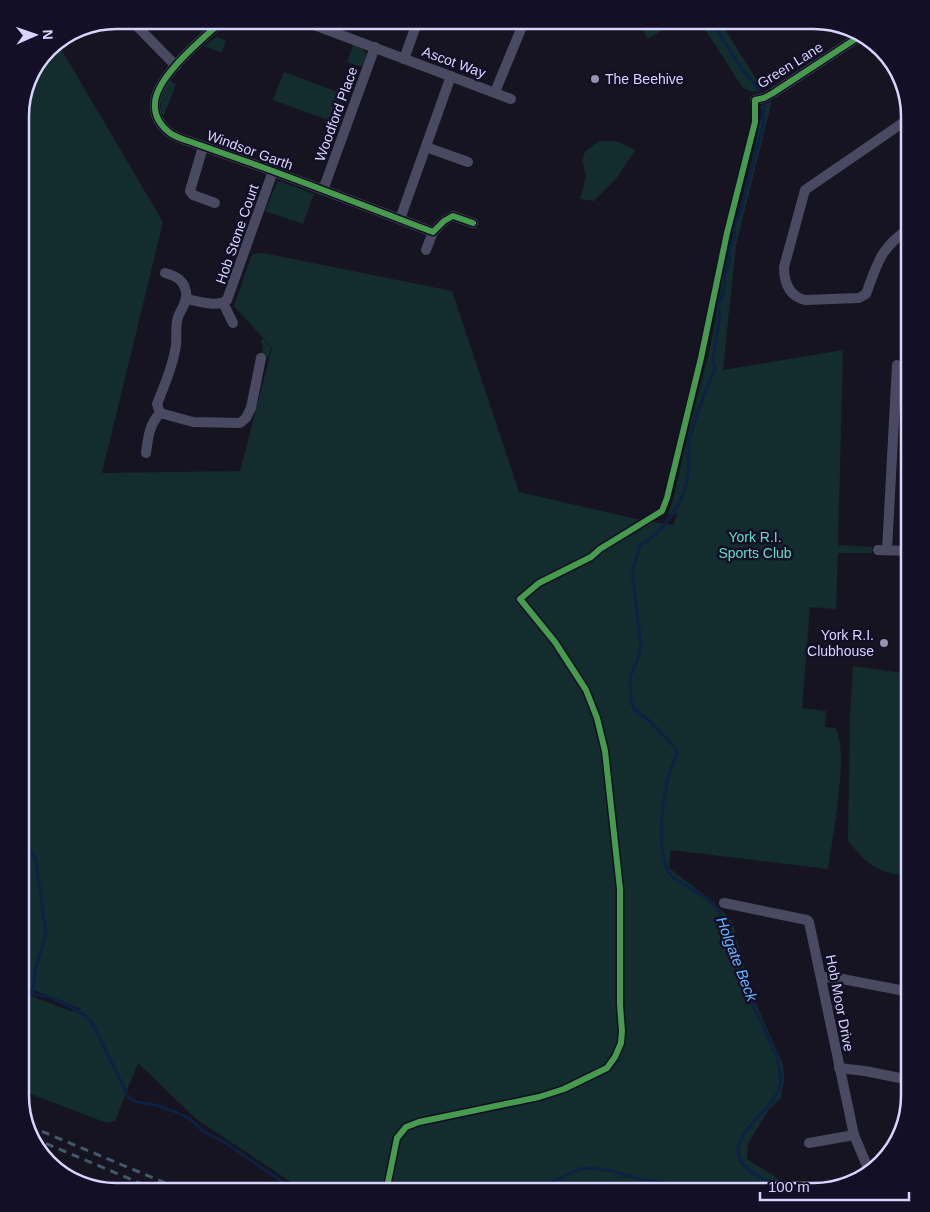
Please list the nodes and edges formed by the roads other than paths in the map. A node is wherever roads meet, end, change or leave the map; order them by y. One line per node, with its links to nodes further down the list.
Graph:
1 (140, 29): 9 (street)
2 (213, 29): 9 (street, Windsor Garth)
3 (335, 29): 7 (street, Ascot Way)
4 (415, 29): 8 (street, Ascot Way)
5 (521, 29): 11 (street, Ascot Way)
6 (856, 39): 13 (street, Green Lane)
7 (375, 48): 8 (street, Ascot Way); 19 (street, Woodford Place)
8 (404, 58): 10 (street, Ascot Way)
9 (176, 66): 15 (street, Windsor Garth)
10 (451, 76): 11 (street, Ascot Way); 16 (street)
11 (495, 92): 12 (street, Ascot Way)
12 (511, 99)
13 (754, 100)
14 (901, 124): 24 (street)
15 (203, 147): 18 (street, Windsor Garth); 20 (street)
16 (426, 147): 17 (street); 21 (street)
17 (468, 162)
18 (273, 171): 19 (street, Windsor Garth); 28 (street, Hob Stone Court)
19 (323, 190): 21 (street, Windsor Garth)
20 (215, 203)
21 (400, 219): 23 (street, Windsor Garth)
22 (473, 223): 23 (street)
23 (433, 232): 25 (street)
24 (901, 234)
25 (426, 250)
26 (165, 273): 27 (street)
27 (186, 299): 28 (street, Hob Stone Court); 32 (street)
28 (223, 303): 29 (street, Hob Stone Court)
29 (233, 323)
30 (261, 358): 32 (street)
31 (897, 365): 34 (street)
32 (160, 413): 33 (street)
33 (146, 453)
34 (901, 551)
35 (724, 904): 36 (street, Hob Moor Drive)
36 (820, 977): 37 (street); 38 (street, Hob Moor Drive)
37 (901, 990)
38 (839, 1068): 39 (street); 40 (street, Hob Moor Drive)
39 (901, 1078)
40 (854, 1134): 41 (street); 42 (street, Hob Moor Drive)
41 (809, 1142)
42 (870, 1164)

